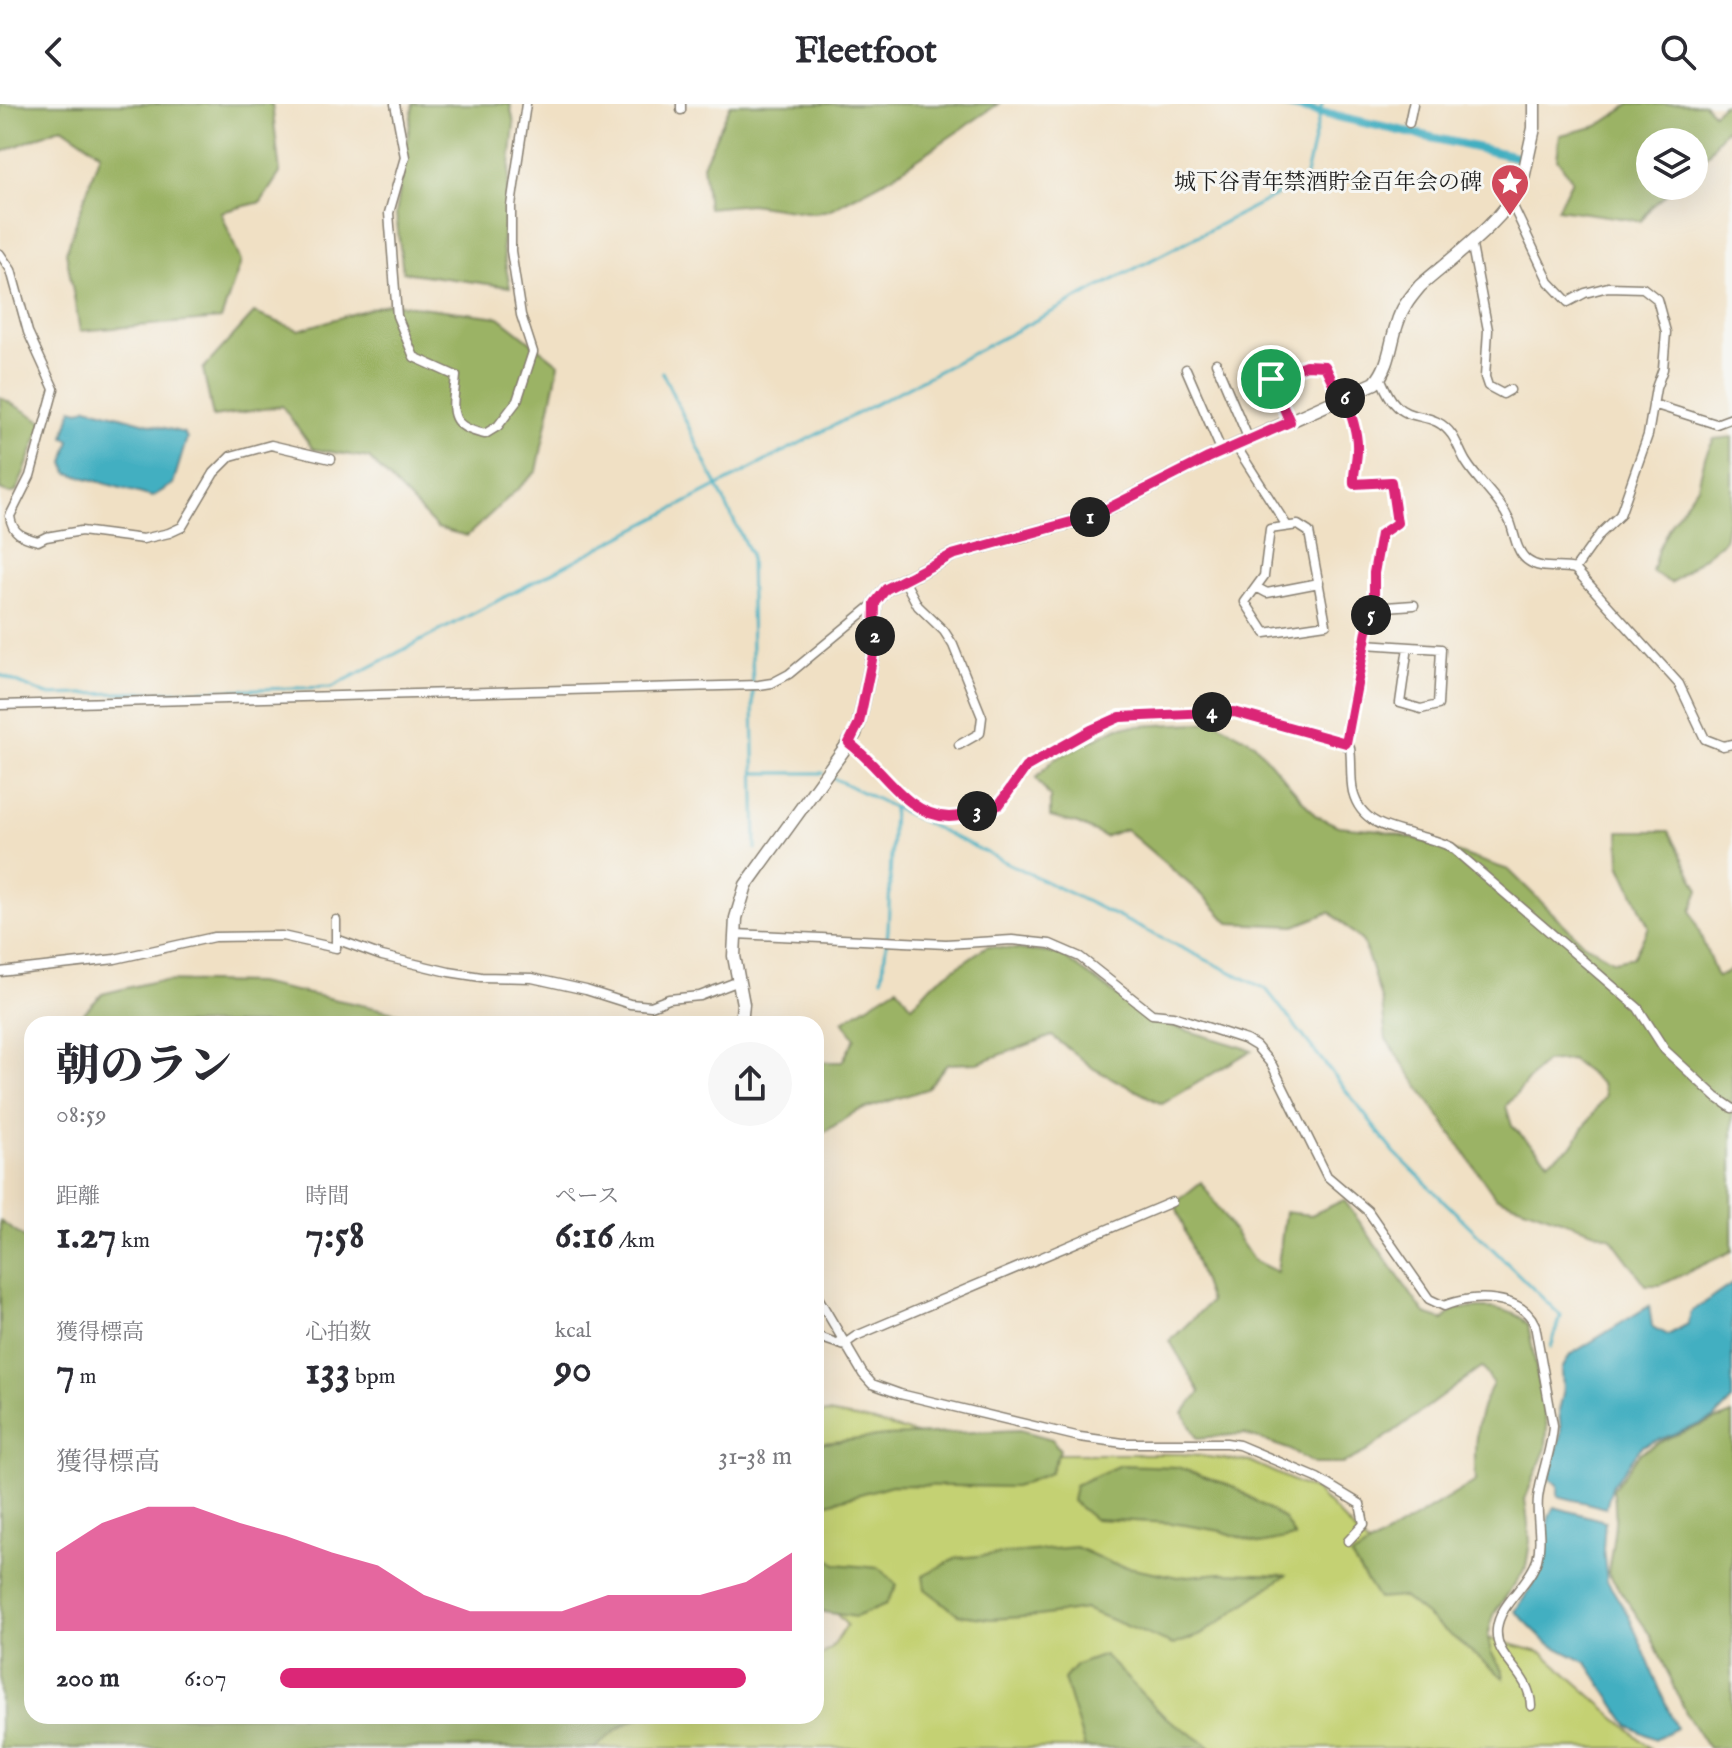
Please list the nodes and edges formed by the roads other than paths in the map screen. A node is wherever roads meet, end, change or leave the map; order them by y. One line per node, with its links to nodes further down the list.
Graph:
1 (395, 104): 2 (street)
2 (526, 104)
3 (1413, 104): 5 (street)
4 (1534, 104): 6 (street)
5 (1409, 123)
6 (1511, 202): 7 (street); 14 (street)
7 (1471, 241): 11 (street); 12 (street)
8 (0, 254): 19 (street)
9 (1216, 363): 17 (street)
10 (1186, 369): 18 (street)
11 (1380, 377): 13 (street); 21 (street)
12 (1510, 390)
13 (1343, 399): 16 (street); 16 (street); 27 (street)
14 (1653, 404): 15 (street); 21 (street)
15 (1732, 418)
16 (1290, 422): 17 (street)
17 (1242, 443): 18 (street); 20 (street)
18 (1222, 452): 22 (street)
19 (331, 459)
20 (1287, 526): 23 (street); 24 (street)
21 (1575, 569): 33 (street)
22 (904, 580): 25 (street); 34 (street)
23 (1319, 583): 24 (street); 24 (street)
24 (1256, 587)
25 (875, 603): 30 (street); 31 (street)
26 (1414, 605): 27 (street)
27 (1372, 608): 28 (street)
28 (1365, 644): 29 (street); 32 (street)
29 (1408, 647): 29 (street)
30 (0, 705)
31 (849, 743): 32 (street); 36 (street)
32 (1346, 743): 41 (street)
33 (1732, 744)
34 (959, 745)
35 (336, 920): 37 (street)
36 (735, 934): 39 (street); 47 (street)
37 (336, 939): 38 (street); 39 (street)
38 (0, 972)
39 (739, 981): 40 (street)
40 (742, 1016)
41 (1732, 1108)
42 (1172, 1202): 45 (street)
43 (824, 1307): 45 (street)
44 (824, 1338): 45 (street)
45 (847, 1345): 46 (street)
46 (1348, 1541)
47 (1531, 1706)

